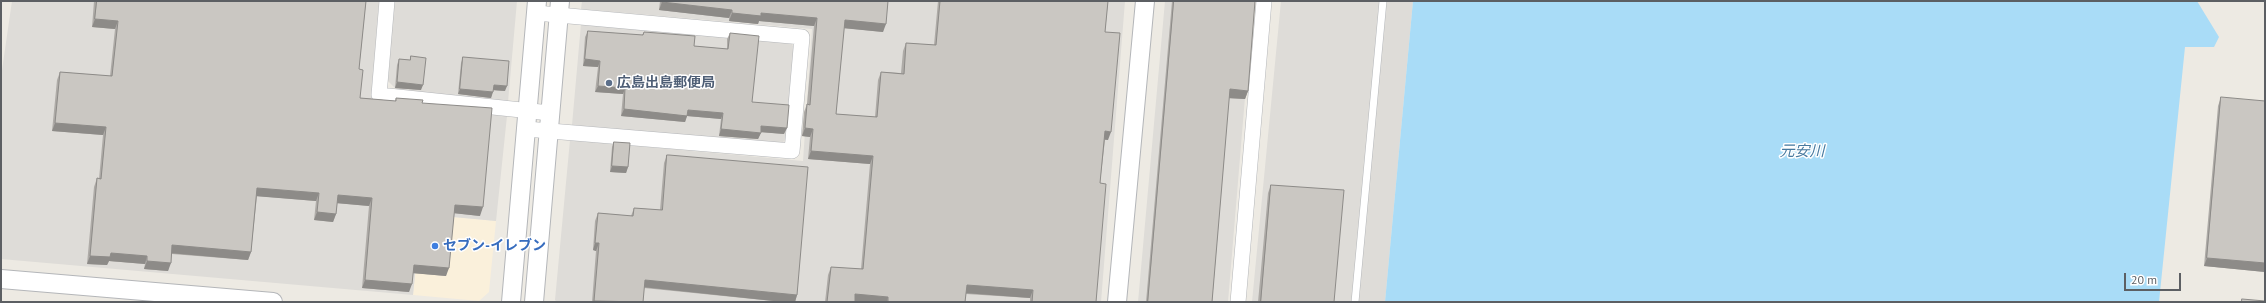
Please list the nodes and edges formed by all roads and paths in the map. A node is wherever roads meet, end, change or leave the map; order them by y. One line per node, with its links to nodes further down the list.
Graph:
1 (387, 1): 7 (street)
2 (1145, 1): 15 (street)
3 (1264, 1): 16 (street)
4 (1383, 1): 17 (lane)
5 (537, 7): 6 (street); 7 (street)
6 (560, 8): 8 (street); 10 (street)
7 (528, 111): 8 (street); 9 (street)
8 (550, 113): 10 (street)
9 (526, 129): 10 (street); 13 (street)
10 (549, 131): 14 (street)
11 (1, 279): 12 (street)
12 (273, 302)
13 (511, 302)
14 (534, 302)
15 (1117, 302)
16 (1238, 302)
17 (1355, 302)

